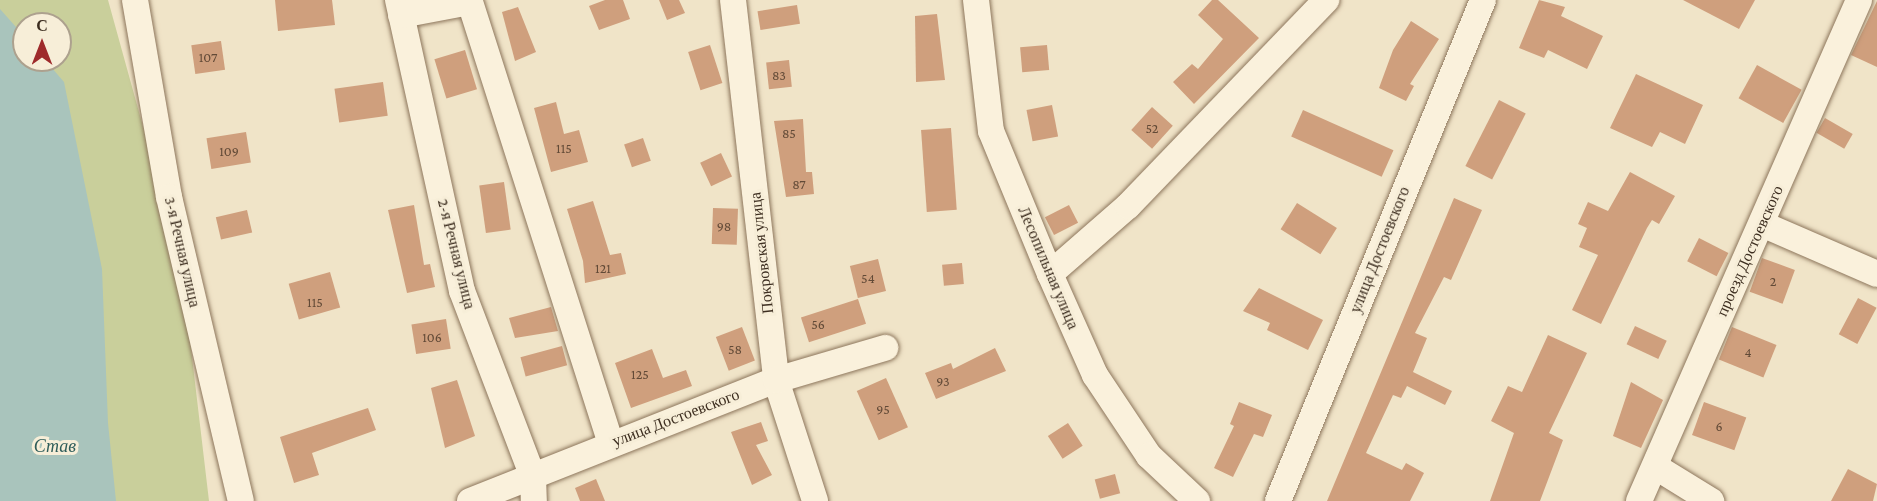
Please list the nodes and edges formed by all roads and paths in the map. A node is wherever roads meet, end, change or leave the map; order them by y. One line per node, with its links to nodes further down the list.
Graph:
1 (135, 0): 16 (street, 3-я Речная улица)
2 (733, 0): 12 (street, Покровская улица)
3 (976, 0): 9 (street, Лесопильная улица)
4 (1326, 0): 9 (street)
5 (1483, 0): 20 (street, улица Достоевского)
6 (1858, 0): 8 (street, проезд Достоевского)
7 (399, 8): 13 (street); 15 (street, 2-я Речная улица)
8 (1762, 224): 10 (street); 14 (street, проезд Достоевского)
9 (1050, 274): 19 (street, Лесопильная улица)
10 (1877, 274)
11 (885, 348): 12 (street, улица Достоевского)
12 (776, 380): 13 (street, улица Достоевского); 18 (street, Покровская улица)
13 (611, 443): 15 (street, улица Достоевского)
14 (1656, 467): 21 (street, проезд Достоевского); 22 (street)
15 (533, 489): 17 (street, улица Достоевского)
16 (241, 501)
17 (470, 501)
18 (815, 501)
19 (1197, 501)
20 (1278, 501)
21 (1639, 501)
22 (1711, 501)

